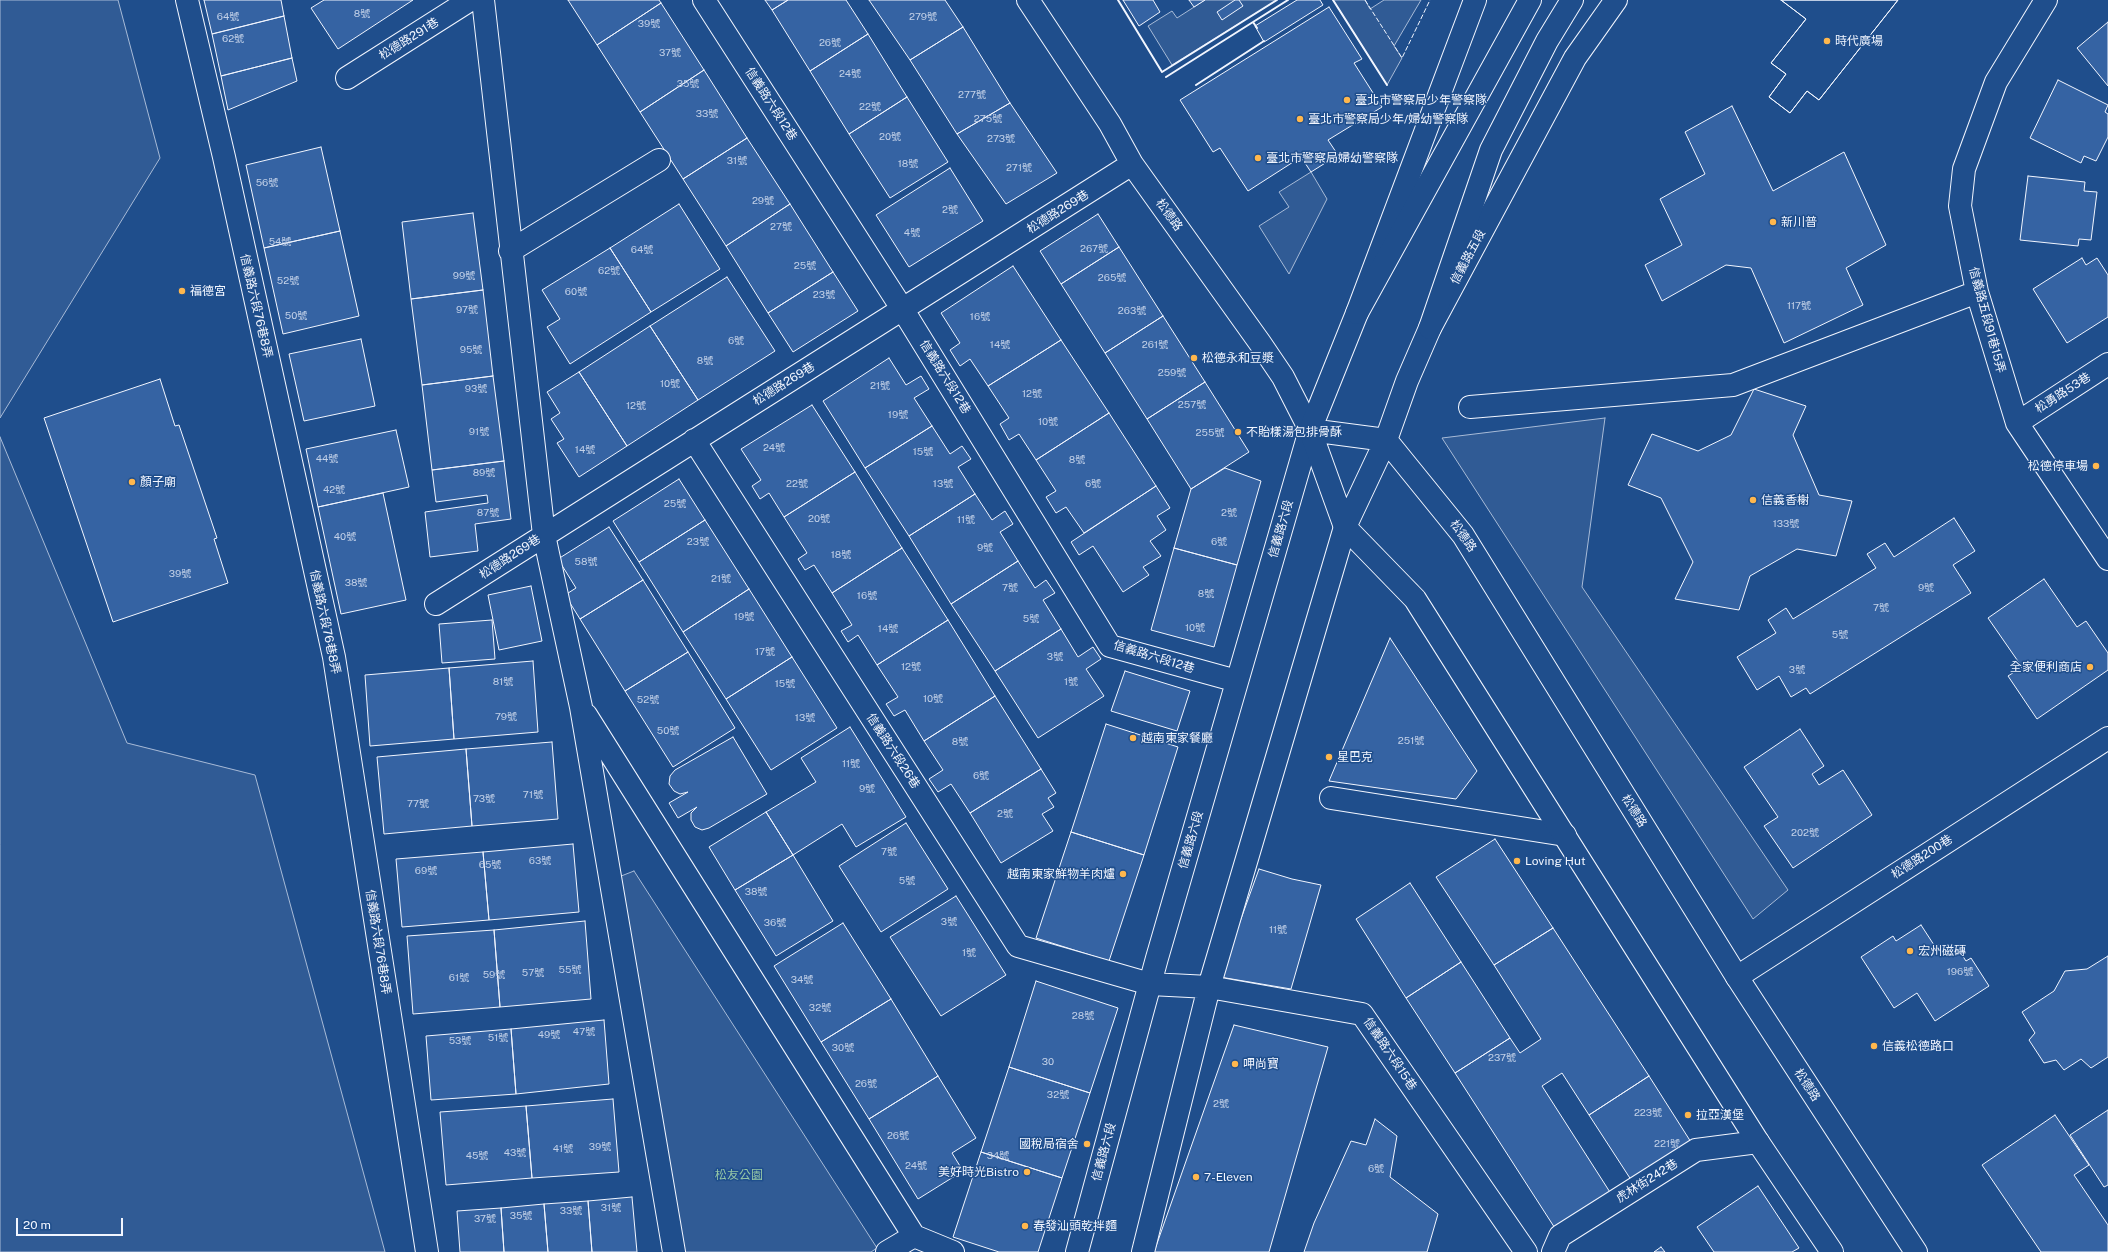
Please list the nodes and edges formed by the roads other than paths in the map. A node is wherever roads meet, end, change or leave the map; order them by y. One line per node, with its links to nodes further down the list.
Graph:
1 (187, 0): 39 (main road, 信義路六段76巷8弄)
2 (470, 0): 11 (main road, 松德路291巷)
3 (483, 0): 14 (main road)
4 (704, 0): 16 (main road, 信義路六段12巷)
5 (1028, 0): 13 (main road, 松德路)
6 (1475, 0): 17 (main road)
7 (1530, 0): 17 (main road)
8 (1572, 0): 18 (main road)
9 (1616, 0): 18 (main road, 信義路五段)
10 (2046, 0): 15 (main road, 信義路五段91巷15弄)
11 (348, 78)
12 (659, 160): 14 (main road)
13 (1132, 164): 16 (main road, 松德路269巷); 22 (main road, 松德路)
14 (510, 251): 26 (main road)
15 (1977, 292): 20 (main road); 21 (main road, 信義路五段91巷15弄)
16 (903, 310): 23 (main road, 松德路269巷); 29 (main road, 信義路六段12巷)
17 (1356, 313): 22 (main road)
18 (1430, 328): 24 (main road, 信義路五段)
19 (2108, 364): 21 (main road, 松勇路53巷)
20 (1470, 407)
21 (2017, 423): 27 (main road, 信義路五段91巷15弄)
22 (1310, 430): 24 (main road); 25 (main road, 松德路); 29 (main road, 信義路六段)
23 (694, 440): 26 (main road, 松德路269巷); 35 (main road, 信義路六段26巷)
24 (1386, 440): 25 (main road, 信義路五段); 34 (main road, 松德路)
25 (1345, 527): 33 (main road, 松德路); 36 (main road)
26 (544, 535): 28 (main road, 松德路269巷); 30 (main road)
27 (2108, 559)
28 (436, 604)
29 (1237, 681): 35 (main road, 信義路六段)
30 (581, 706): 38 (main road); 40 (main road)
31 (2108, 738): 34 (main road, 松德路200巷)
32 (1331, 798): 33 (main road)
33 (1564, 835): 37 (main road, 松德路)
34 (1737, 977): 48 (main road, 松德路)
35 (1150, 984): 36 (main road, 信義路六段15巷); 43 (main road, 信義路六段)
36 (1209, 987): 44 (main road); 45 (main road, 信義路六段15巷)
37 (1758, 1142): 46 (main road, 虎林街242巷); 47 (main road, 松德路)
38 (914, 1236): 41 (main road); 42 (main road)
39 (427, 1252)
40 (674, 1252)
41 (887, 1252)
42 (953, 1252)
43 (1077, 1252)
44 (1143, 1252)
45 (1526, 1252)
46 (1553, 1252)
47 (1832, 1252)
48 (1916, 1252)

